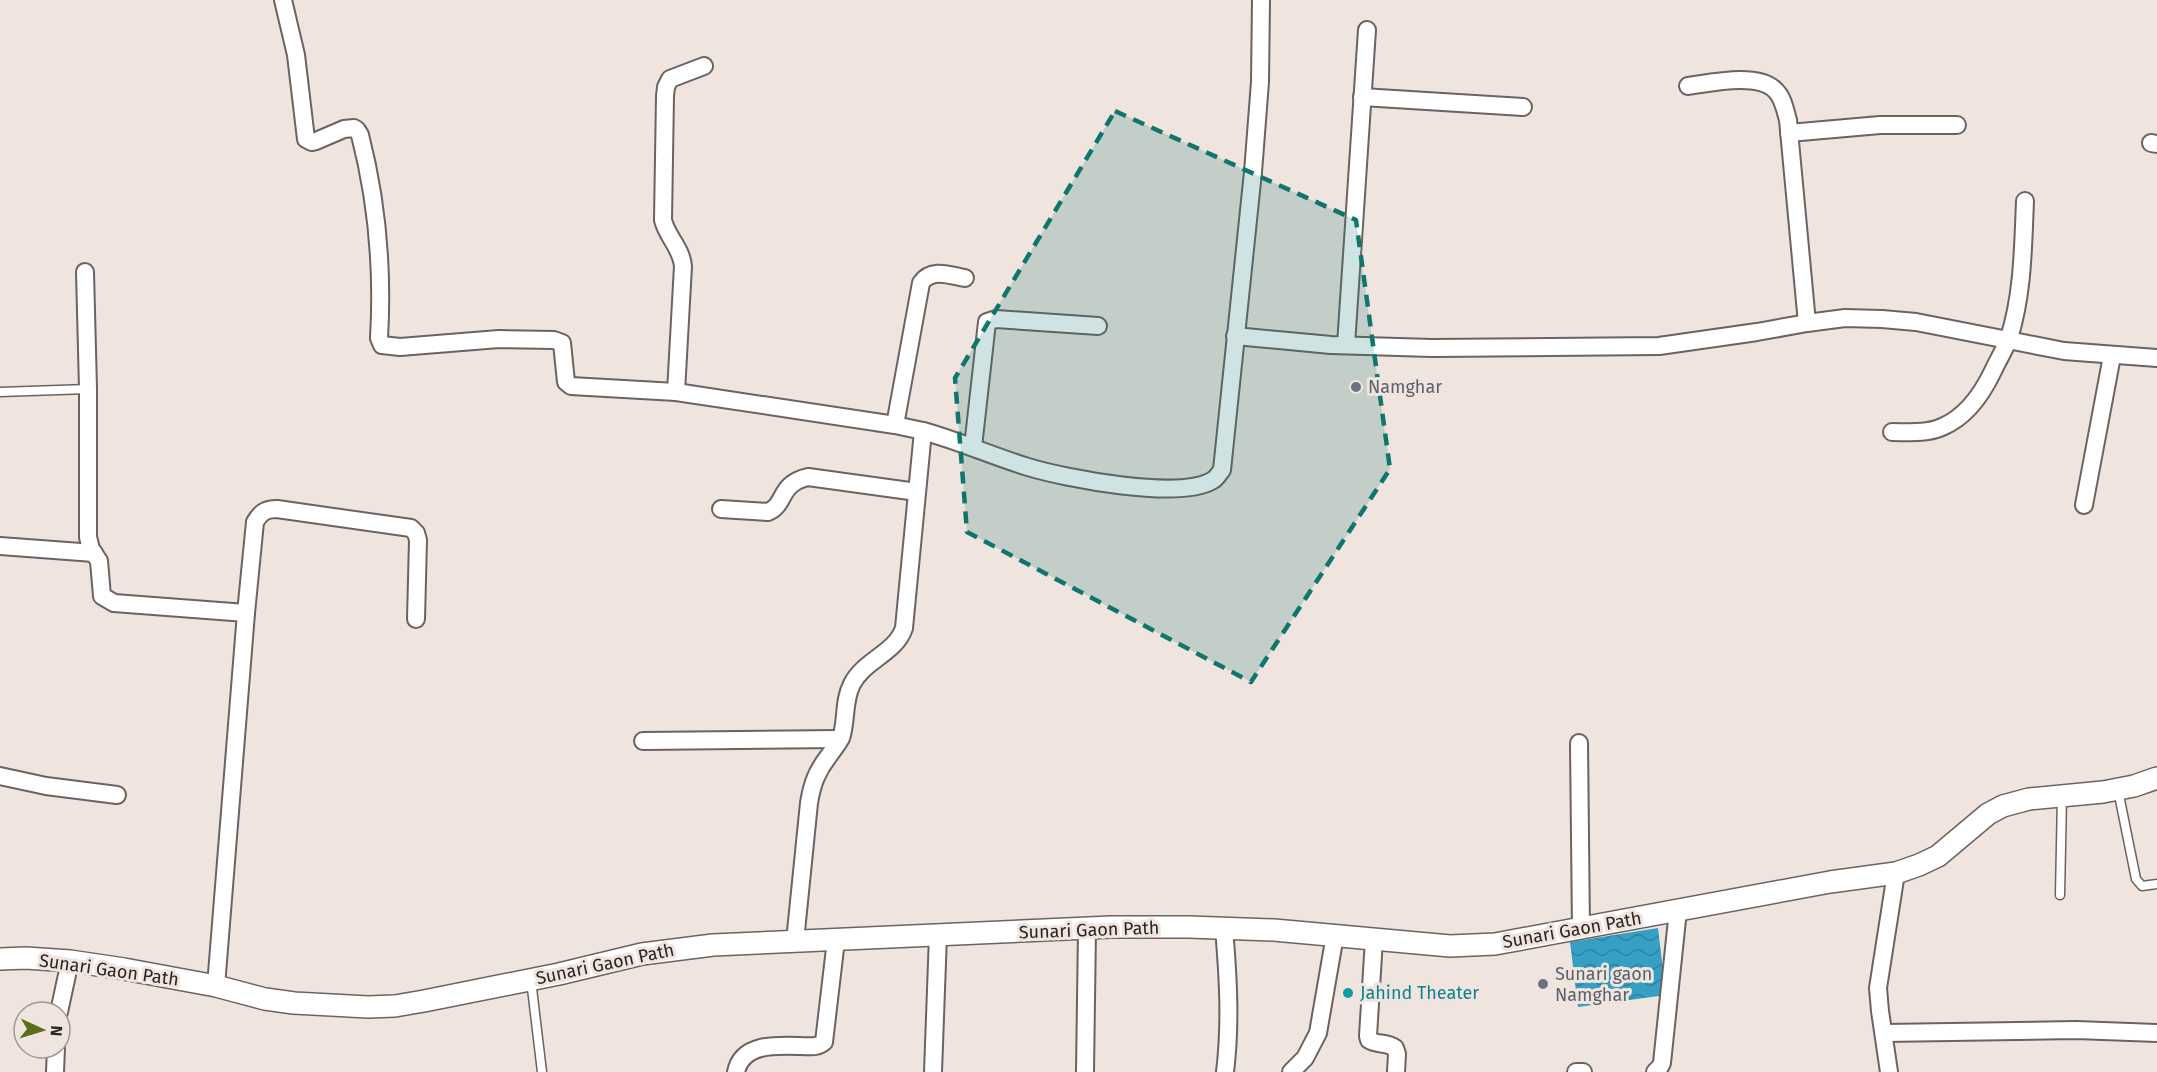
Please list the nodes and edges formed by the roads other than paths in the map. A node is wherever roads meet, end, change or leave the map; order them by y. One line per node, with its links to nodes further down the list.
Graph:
1 (283, 0): 22 (street)
2 (1261, 0): 15 (street)
3 (1367, 30): 6 (street)
4 (704, 66): 22 (street)
5 (1688, 86): 9 (street)
6 (1362, 97): 7 (street); 17 (street)
7 (1522, 107)
8 (1957, 125): 9 (street)
9 (1789, 133): 13 (street)
10 (2025, 201): 16 (street)
11 (85, 272): 20 (street)
12 (965, 278): 23 (street)
13 (1807, 323): 16 (street); 17 (street)
14 (1098, 326): 26 (street)
15 (1235, 336): 17 (street); 26 (street)
16 (2008, 340): 18 (street); 25 (street)
17 (1346, 345)
18 (2112, 356): 19 (street); 28 (street)
19 (2157, 358)
20 (88, 389): 21 (lane); 31 (street)
21 (0, 392)
22 (676, 392): 23 (street)
23 (895, 425): 24 (street)
24 (923, 432): 26 (street); 27 (street)
25 (1892, 432)
26 (973, 447)
27 (917, 492): 29 (street); 34 (street)
28 (2084, 505)
29 (721, 509)
30 (0, 546): 31 (street)
31 (94, 553): 32 (street)
32 (246, 613): 33 (street); 57 (street)
33 (416, 619)
34 (840, 740): 35 (street); 53 (street)
35 (643, 741)
36 (1579, 743): 47 (street)
37 (0, 776): 40 (street)
38 (2157, 778): 39 (street, Sunari Gaon Path)
39 (2118, 789): 41 (street, Sunari Gaon Path); 43 (lane)
40 (117, 795)
41 (2062, 796): 42 (street, Sunari Gaon Path); 44 (lane)
42 (1896, 873): 45 (street, Sunari Gaon Path); 59 (street)
43 (2157, 884)
44 (2060, 895)
45 (1678, 910): 47 (street, Sunari Gaon Path); 70 (street)
46 (1224, 928): 48 (street, Sunari Gaon Path); 50 (street, Sunari Gaon Path); 65 (street)
47 (1581, 928): 51 (street, Sunari Gaon Path)
48 (1088, 929): 49 (street, Sunari Gaon Path); 64 (street)
49 (938, 935): 52 (street, Sunari Gaon Path); 63 (street)
50 (1335, 935): 51 (street, Sunari Gaon Path); 66 (street)
51 (1374, 939): 67 (street)
52 (836, 940): 53 (street, Sunari Gaon Path); 62 (street)
53 (795, 941): 56 (street, Sunari Gaon Path)
54 (0, 959): 55 (street, Sunari Gaon Path)
55 (70, 961): 57 (street, Sunari Gaon Path); 58 (street)
56 (531, 980): 57 (street, Sunari Gaon Path); 61 (lane)
57 (216, 987)
58 (62, 1000)
59 (1884, 1033): 60 (street); 71 (street)
60 (2157, 1033)
61 (542, 1072)
62 (736, 1072)
63 (933, 1072)
64 (1085, 1072)
65 (1225, 1072)
66 (1291, 1072)
67 (1396, 1072)
68 (1576, 1072): 69 (street)
69 (1582, 1072)
70 (1655, 1072)
71 (1889, 1072)

